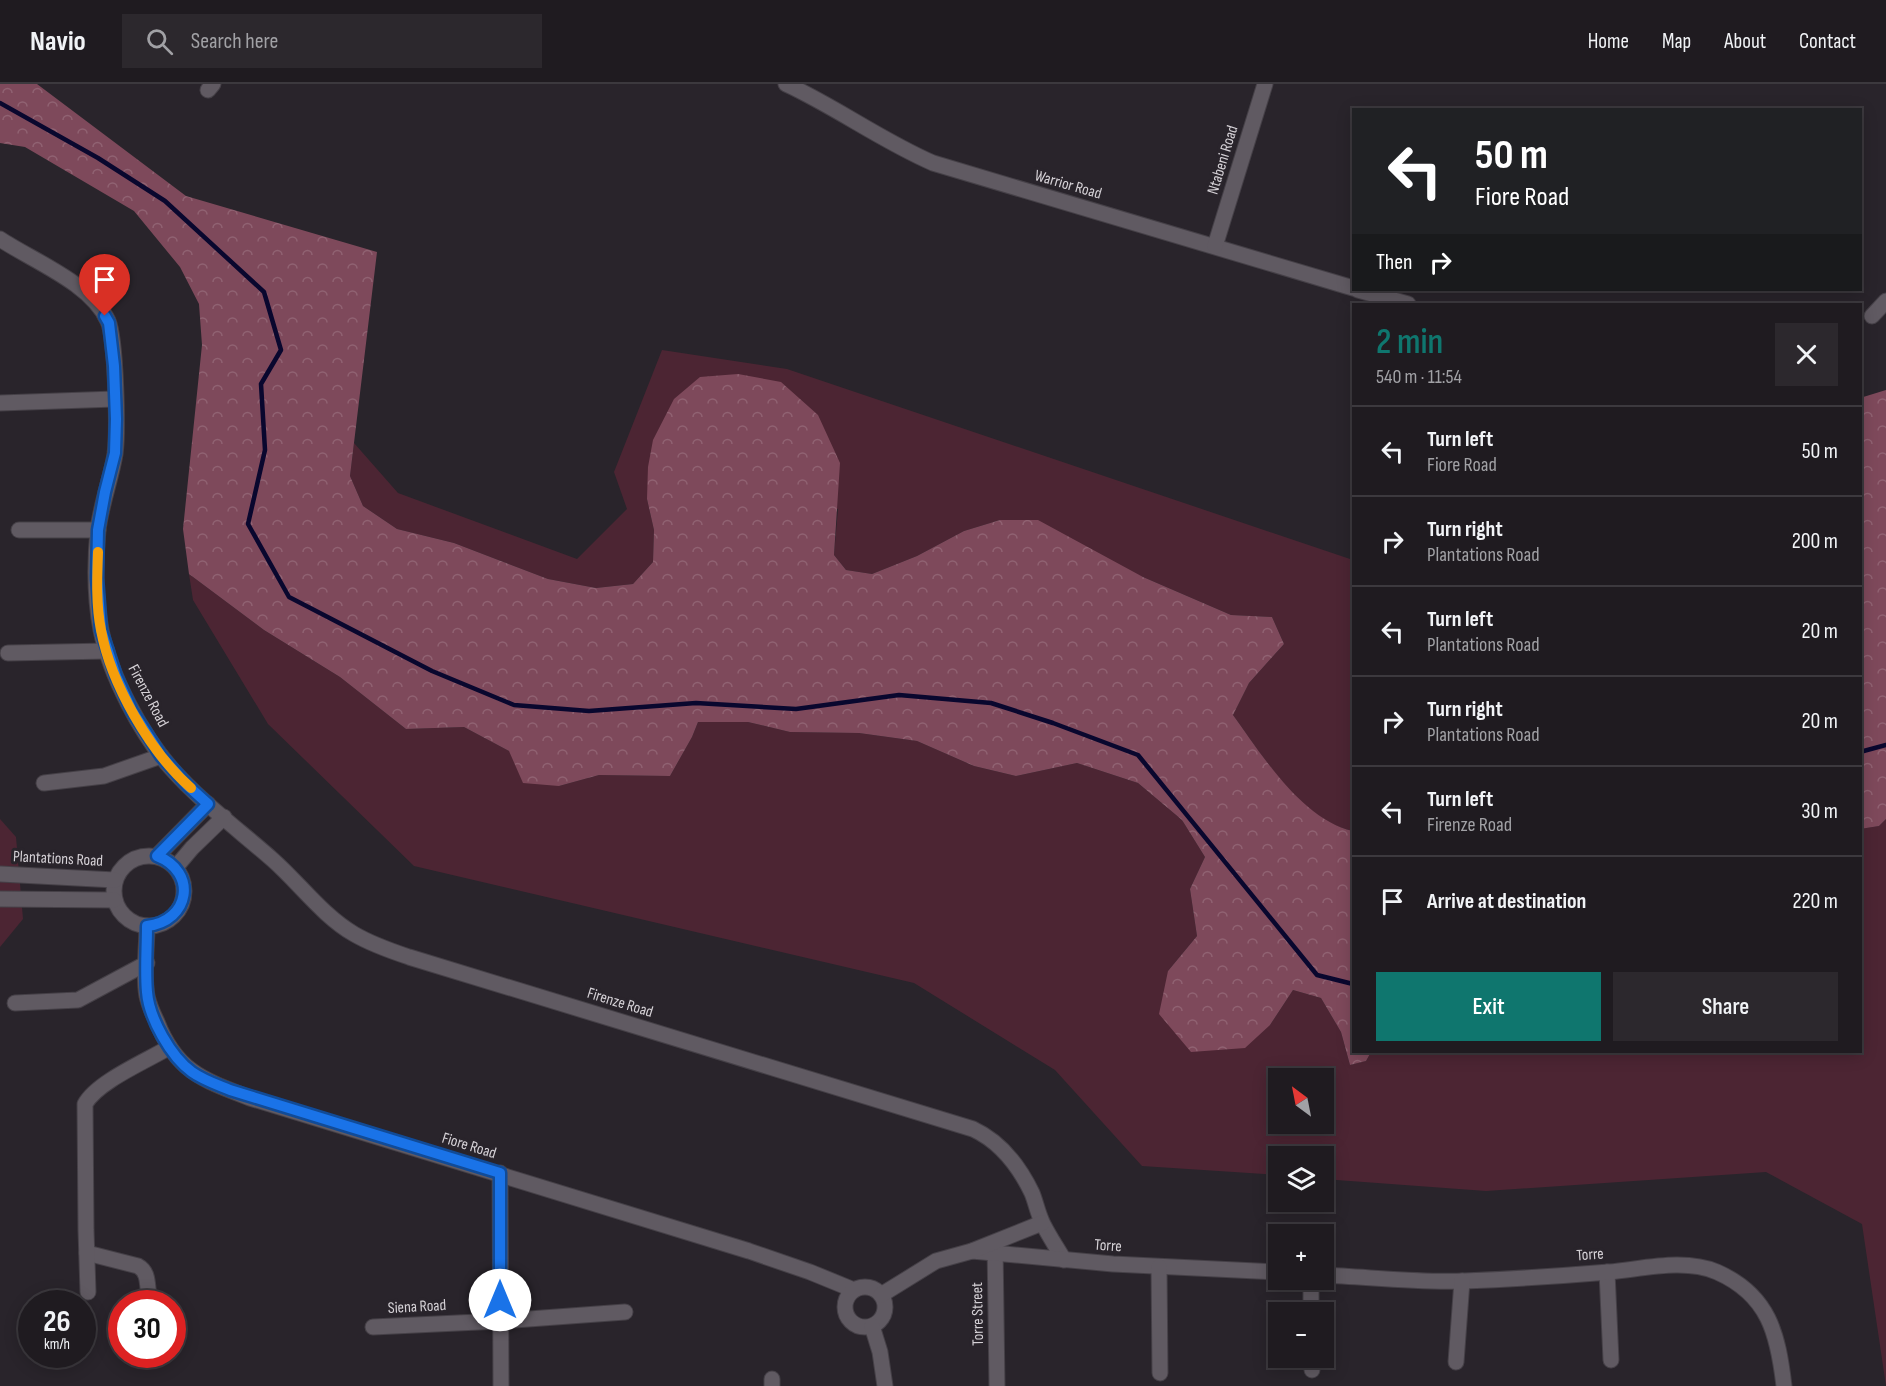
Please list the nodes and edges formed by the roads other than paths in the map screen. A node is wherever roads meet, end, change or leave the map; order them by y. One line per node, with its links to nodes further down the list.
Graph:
1 (786, 84): 4 (street, Warrior Road)
2 (1265, 84): 4 (street, Ntabeni Road)
3 (0, 239): 10 (street, Firenze Road)
4 (1215, 246): 5 (street, Warrior Road)
5 (1352, 288)
6 (1362, 291): 8 (street)
7 (1886, 301): 9 (street)
8 (1404, 303)
9 (1872, 316)
10 (115, 399): 11 (street); 13 (street, Firenze Road)
11 (0, 403)
12 (19, 530): 13 (street)
13 (98, 530): 14 (street, Firenze Road)
14 (106, 651): 15 (street); 16 (street, Firenze Road)
15 (8, 653)
16 (161, 756): 17 (street); 18 (street, Firenze Road)
17 (44, 783)
18 (208, 804): 19 (street, Firenze Road); 20 (street)
19 (224, 817): 21 (street); 31 (street, Firenze Road)
20 (157, 856): 21 (street); 23 (street, Plantations Road)
21 (176, 867): 26 (street)
22 (0, 874): 23 (street, Plantations Road)
23 (114, 880): 25 (street, Plantations Road)
24 (0, 899): 25 (street)
25 (114, 900): 26 (street)
26 (147, 926): 27 (street, Fiore Road)
27 (147, 963): 28 (street); 29 (street, Fiore Road)
28 (15, 1003)
29 (168, 1048): 30 (street, Fiore Road); 33 (street)
30 (500, 1173): 42 (street, Fiore Road); 45 (street)
31 (1042, 1223): 32 (street, Torre); 34 (street, Firenze Road)
32 (994, 1247): 34 (street, Torre); 43 (street, Torre); 53 (street, Torre Street)
33 (87, 1253): 40 (street); 41 (street)
34 (1064, 1260): 35 (street, Torre)
35 (1159, 1267): 36 (street, Torre); 50 (street)
36 (1268, 1272)
37 (1608, 1272): 39 (street, Torre); 48 (street); 54 (street, Torre)
38 (1334, 1275): 39 (street, Torre)
39 (1462, 1281): 49 (street)
40 (88, 1290)
41 (147, 1290)
42 (854, 1290): 43 (street, Fiore Road); 46 (street)
43 (881, 1294): 46 (street)
44 (625, 1312): 45 (street, Siena Road)
45 (500, 1321): 47 (street, Siena Road); 51 (street)
46 (872, 1326): 52 (street)
47 (373, 1327)
48 (1611, 1360)
49 (1456, 1362)
50 (1160, 1373)
51 (501, 1386)
52 (885, 1386)
53 (998, 1386)
54 (1784, 1386)

